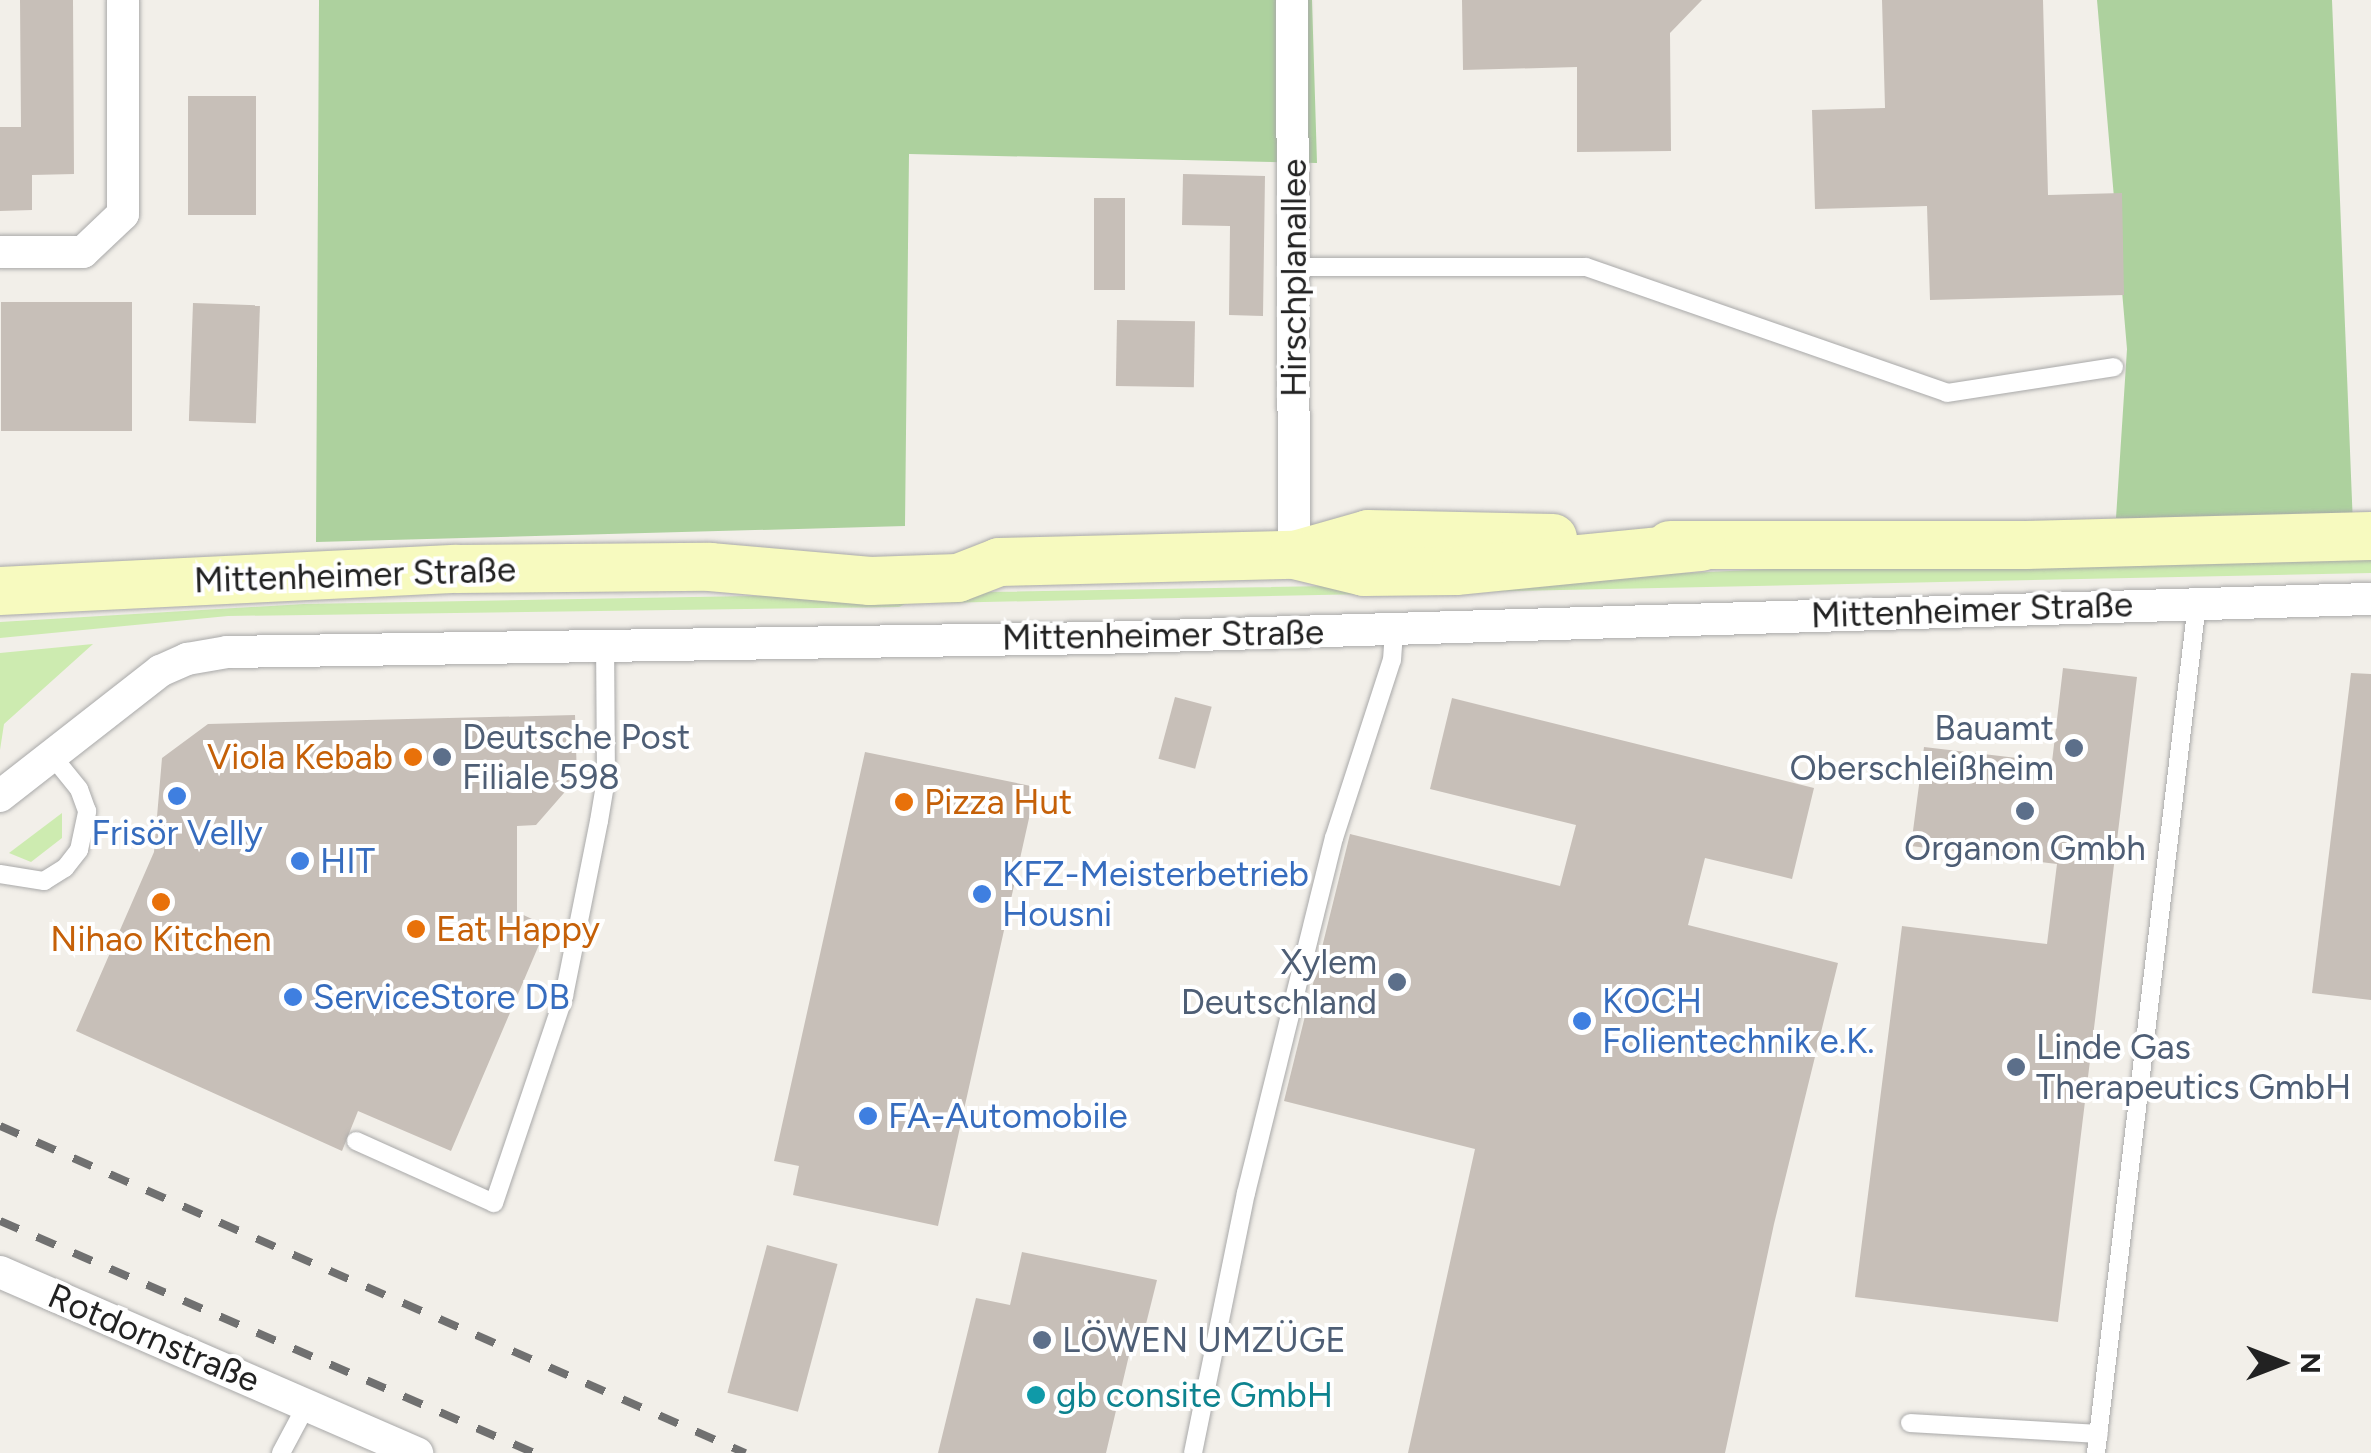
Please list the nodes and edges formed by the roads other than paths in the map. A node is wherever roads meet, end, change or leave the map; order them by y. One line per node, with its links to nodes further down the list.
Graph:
1 (122, 0): 3 (street)
2 (1292, 0): 4 (street, Hirschplanallee)
3 (0, 252)
4 (1294, 267): 5 (lane); 7 (street, Hirschplanallee)
5 (2114, 367)
6 (2371, 536): 7 (main road, Mittenheimer Straße)
7 (1294, 555): 8 (main road, Mittenheimer Straße)
8 (0, 591)
9 (2371, 599): 10 (street, Mittenheimer Straße)
10 (2196, 604): 11 (street, Mittenheimer Straße); 20 (lane)
11 (1394, 628): 12 (street, Mittenheimer Straße); 23 (lane)
12 (606, 645): 13 (street, Mittenheimer Straße); 16 (lane)
13 (52, 757): 14 (street, Mittenheimer Straße); 15 (lane)
14 (0, 796)
15 (0, 874)
16 (356, 1140)
17 (0, 1272): 18 (street, Rotdornstraße)
18 (307, 1404): 21 (lane, Rotdornstraße); 22 (street, Rotdornstraße)
19 (1910, 1422): 20 (lane)
20 (2098, 1444)
21 (281, 1453)
22 (417, 1453)
23 (1193, 1453)

